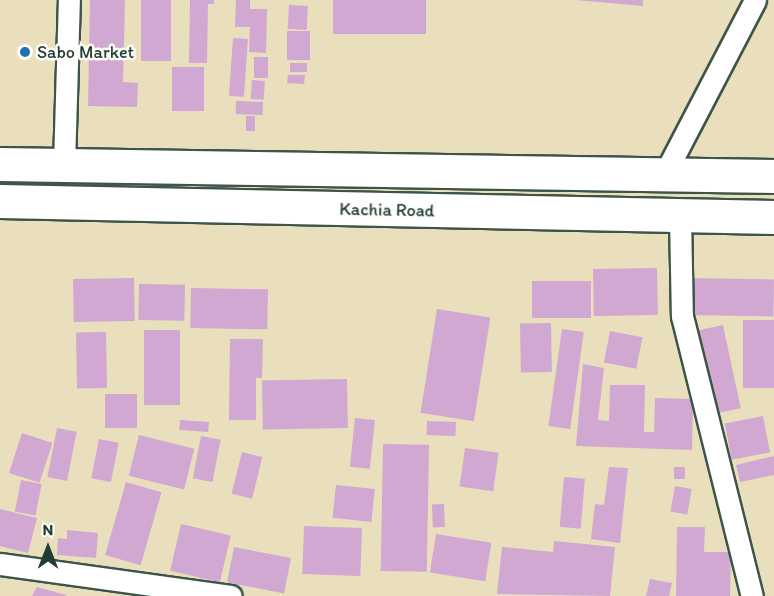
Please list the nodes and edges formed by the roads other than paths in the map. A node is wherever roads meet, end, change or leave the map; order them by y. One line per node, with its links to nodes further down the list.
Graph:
1 (69, 0): 4 (street)
2 (755, 0): 5 (street)
3 (0, 164): 4 (highway)
4 (64, 165): 5 (highway)
5 (664, 175): 6 (highway)
6 (772, 176): 9 (highway)
7 (0, 201): 8 (highway, Kachia Road)
8 (680, 216): 9 (highway, Kachia Road); 12 (street)
9 (772, 217)
10 (0, 564): 11 (street)
11 (231, 596)
12 (752, 596)

